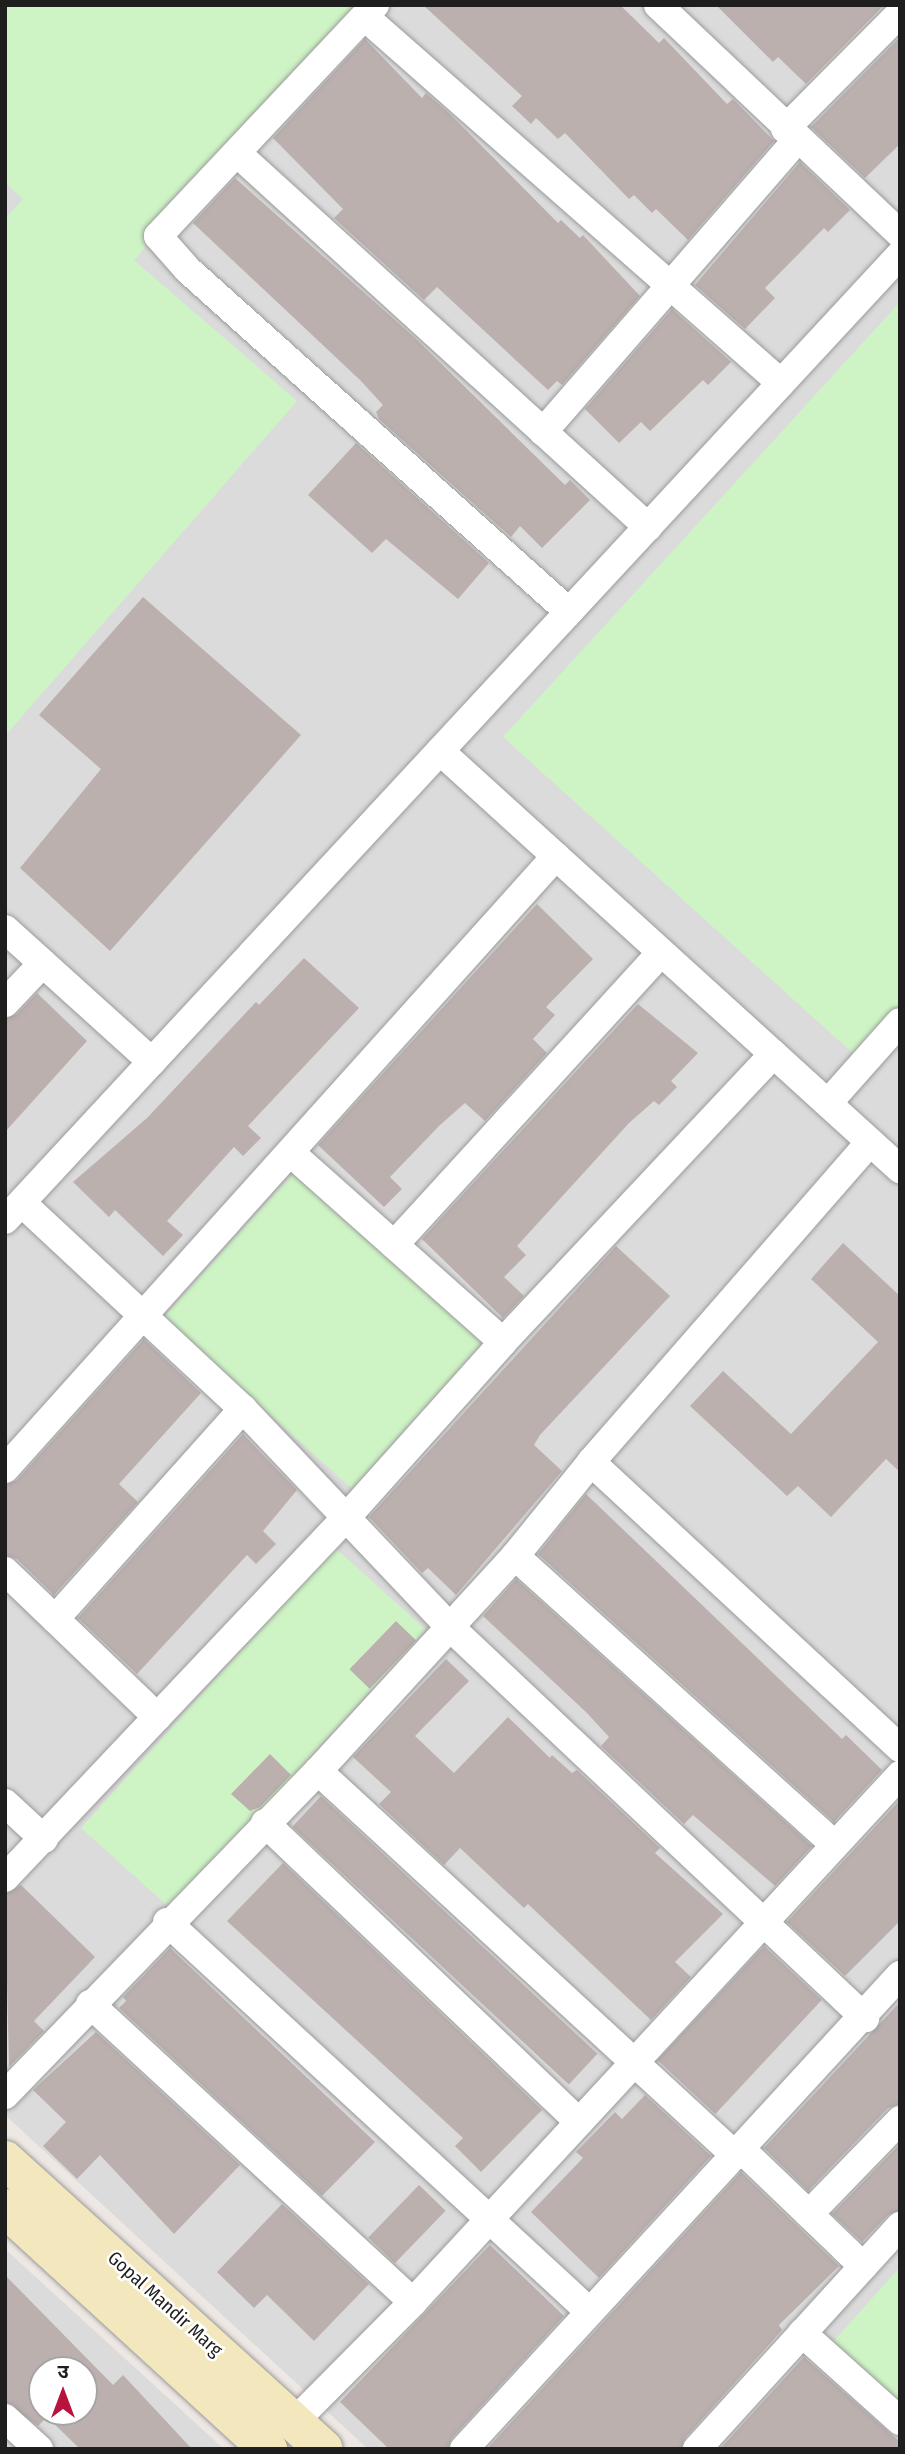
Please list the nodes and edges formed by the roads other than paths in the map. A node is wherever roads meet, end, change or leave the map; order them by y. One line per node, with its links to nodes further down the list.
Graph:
1 (658, 5): 4 (street)
2 (370, 11): 5 (street); 8 (street)
3 (900, 13): 4 (street)
4 (791, 134): 6 (street); 8 (street)
5 (237, 153): 10 (street); 12 (street)
6 (900, 234)
7 (900, 256): 9 (street)
8 (670, 285): 9 (street); 10 (street)
9 (781, 383): 11 (street)
10 (543, 432): 11 (street)
11 (648, 527): 12 (street)
12 (569, 612): 13 (street)
13 (440, 751): 14 (street); 21 (street)
14 (556, 856): 16 (street); 24 (street)
15 (5, 929): 17 (street)
16 (660, 954): 20 (street); 27 (street)
17 (43, 963): 18 (street); 21 (street)
18 (5, 1003)
19 (900, 1022): 22 (street)
20 (774, 1054): 22 (street); 29 (street)
21 (152, 1062): 26 (street)
22 (828, 1103): 23 (street)
23 (870, 1142): 25 (street); 31 (street)
24 (291, 1153): 27 (street); 28 (street)
25 (900, 1169)
26 (9, 1216): 28 (street)
27 (394, 1245): 29 (street)
28 (145, 1317): 30 (street); 32 (street)
29 (503, 1342): 33 (street)
30 (243, 1409): 33 (street); 36 (street)
31 (592, 1462): 34 (street); 39 (street)
32 (5, 1469)
33 (345, 1519): 37 (street); 38 (street)
34 (515, 1556): 37 (street); 45 (street)
35 (5, 1571): 36 (street)
36 (55, 1619): 38 (street)
37 (449, 1626): 40 (street); 48 (street)
38 (158, 1717): 44 (street)
39 (900, 1748)
40 (318, 1771): 43 (street); 52 (street)
41 (900, 1775): 45 (street)
42 (5, 1803): 44 (street)
43 (265, 1823): 47 (street); 55 (street)
44 (44, 1839): 46 (street)
45 (835, 1845): 48 (street)
46 (5, 1878)
47 (167, 1922): 50 (street); 60 (street)
48 (762, 1923): 51 (street); 52 (street)
49 (900, 1975): 51 (street)
50 (90, 2004): 53 (street); 63 (street)
51 (865, 2018): 56 (street)
52 (636, 2064): 55 (street); 56 (street)
53 (5, 2095)
54 (900, 2120): 58 (street)
55 (578, 2121): 60 (street)
56 (739, 2153): 58 (street); 64 (street)
57 (5, 2160): 67 (street, Gopal Mandir Marg)
58 (809, 2214): 62 (street)
59 (9, 2219): 70 (street, Gopal Mandir Marg)
60 (490, 2220): 63 (street); 64 (street)
61 (900, 2226): 62 (street)
62 (863, 2266): 65 (street)
63 (413, 2302): 67 (street)
64 (590, 2312): 72 (street)
65 (802, 2333): 68 (street); 73 (street)
66 (5, 2418): 69 (street)
67 (295, 2421): 71 (street, Gopal Mandir Marg)
68 (900, 2421)
69 (39, 2449)
70 (268, 2449)
71 (324, 2449)
72 (464, 2449)
73 (697, 2449)

